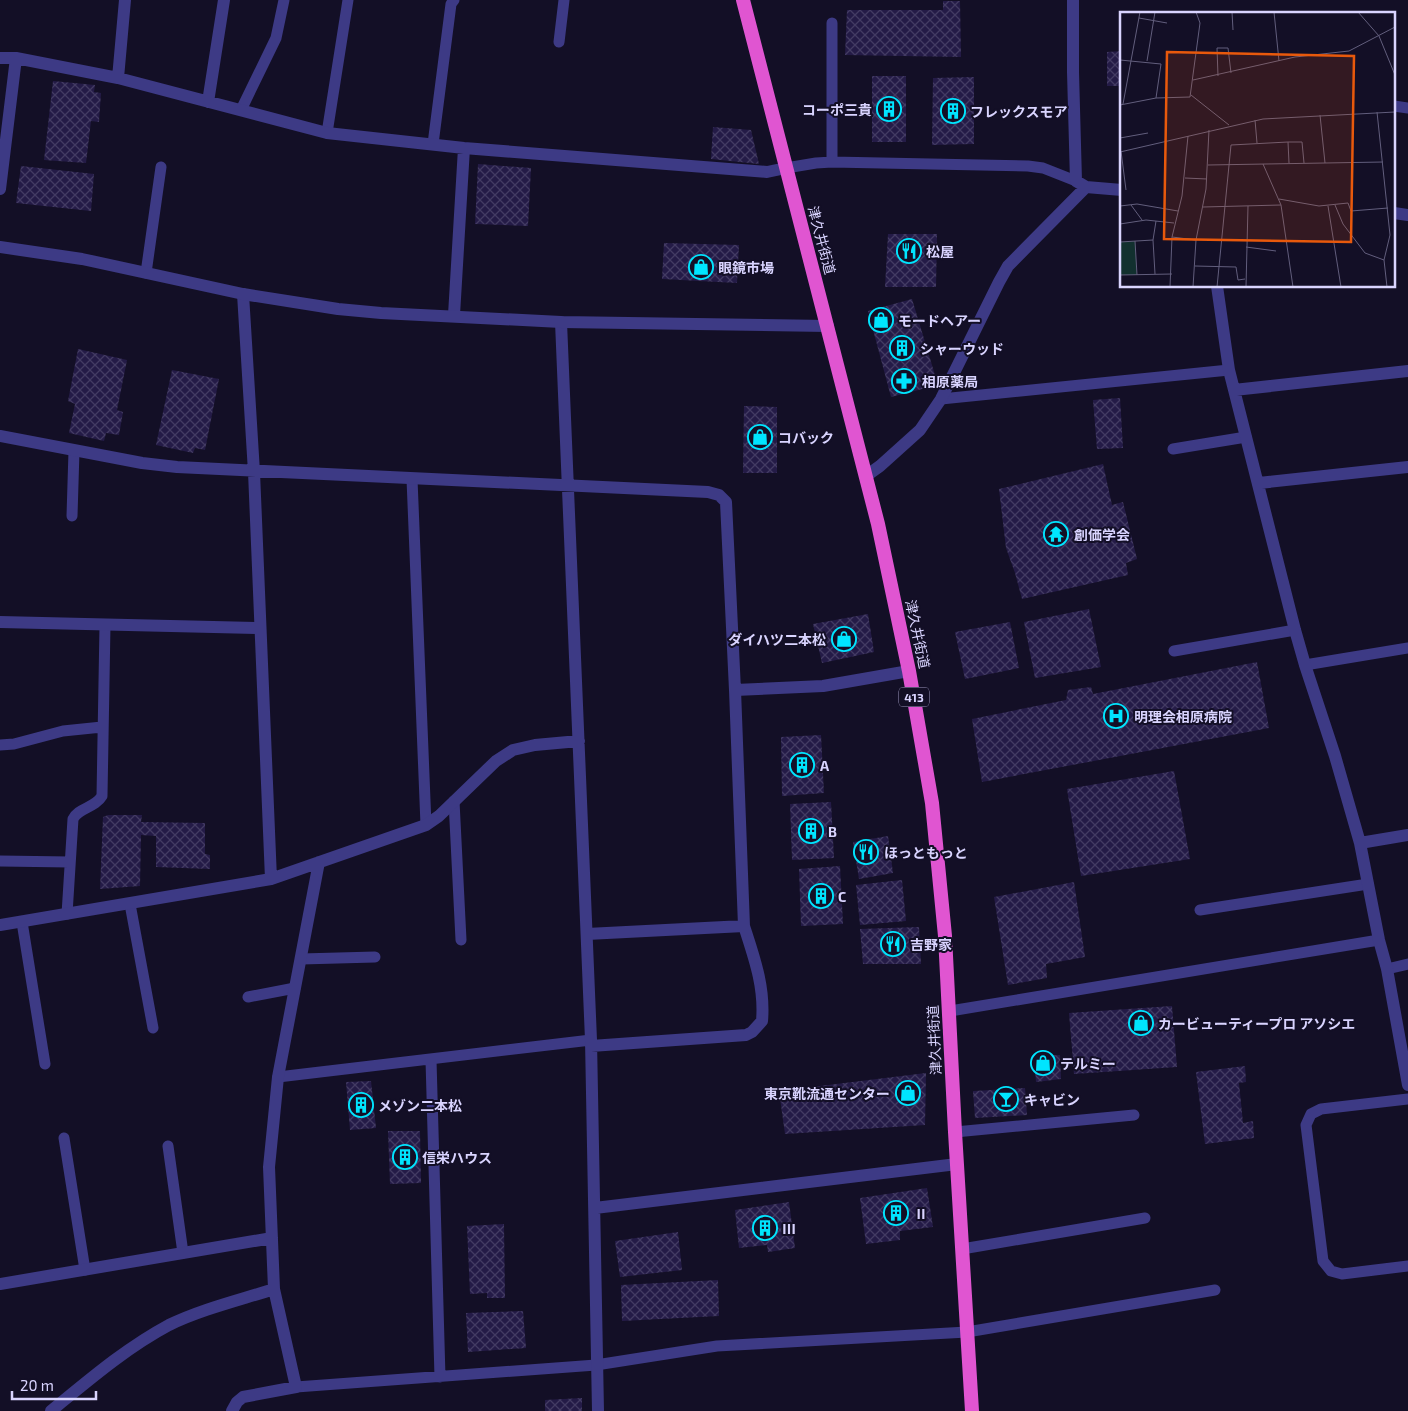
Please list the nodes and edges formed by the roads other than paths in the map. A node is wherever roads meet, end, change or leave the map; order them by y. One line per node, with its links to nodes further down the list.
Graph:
1 (125, 0): 13 (street)
2 (224, 0): 14 (street)
3 (284, 0): 15 (lane)
4 (348, 0): 16 (lane)
5 (454, 0): 17 (lane)
6 (564, 0): 10 (lane)
7 (743, 0): 21 (highway, 津久井街道 / 413)
8 (1073, 0): 22 (street)
9 (832, 23): 19 (lane)
10 (560, 42)
11 (0, 58): 12 (street)
12 (16, 58): 13 (street); 23 (street)
13 (118, 78): 14 (street)
14 (208, 102): 15 (street)
15 (241, 110): 16 (street)
16 (327, 133): 17 (street)
17 (433, 144): 18 (street)
18 (464, 148): 21 (street); 29 (street)
19 (832, 162): 21 (lane); 22 (lane)
20 (161, 167): 26 (lane)
21 (786, 168): 31 (highway, 津久井街道 / 413)
22 (1081, 184): 24 (street); 35 (street)
23 (0, 189)
24 (1120, 190)
25 (0, 247): 26 (street)
26 (146, 273): 28 (street)
27 (1217, 288): 32 (street)
28 (243, 294): 29 (street); 41 (street)
29 (454, 316): 30 (street)
30 (561, 322): 31 (street); 45 (street)
31 (828, 326): 42 (highway, 津久井街道 / 413)
32 (1229, 370): 34 (street); 35 (lane)
33 (1408, 371): 34 (street)
34 (1234, 390): 37 (street)
35 (941, 398): 42 (street)
36 (0, 436): 39 (street)
37 (1246, 437): 38 (lane); 44 (street)
38 (1173, 449)
39 (74, 451): 41 (street); 46 (lane)
40 (1408, 467): 44 (street)
41 (254, 472): 43 (street); 49 (street)
42 (866, 476): 54 (highway, 津久井街道 / 413)
43 (412, 479): 45 (street); 60 (lane)
44 (1259, 483): 50 (street)
45 (568, 485): 55 (street); 57 (street)
46 (72, 516)
47 (0, 622): 48 (street)
48 (105, 625): 49 (street); 56 (lane)
49 (259, 628): 66 (street)
50 (1295, 630): 52 (lane); 53 (street)
51 (1408, 648): 53 (lane)
52 (1174, 651)
53 (1305, 665): 62 (street)
54 (909, 672): 55 (street); 83 (highway, 津久井街道 / 413)
55 (735, 690): 73 (street)
56 (102, 727): 58 (lane); 64 (lane)
57 (579, 740): 59 (street); 74 (street)
58 (0, 744)
59 (454, 801): 60 (street); 75 (lane)
60 (426, 825): 65 (street)
61 (1408, 835): 62 (street)
62 (1360, 842): 67 (street)
63 (0, 860): 64 (lane)
64 (70, 862): 70 (lane)
65 (319, 862): 66 (street); 78 (street)
66 (271, 879): 68 (street)
67 (1368, 884): 69 (lane); 76 (street)
68 (130, 904): 70 (street); 84 (lane)
69 (1200, 910)
70 (67, 914): 71 (street)
71 (22, 922): 72 (street); 88 (lane)
72 (0, 925)
73 (744, 926): 74 (street); 85 (street)
74 (588, 934): 85 (street)
75 (461, 940)
76 (1379, 940): 80 (street); 83 (lane)
77 (375, 956): 78 (lane)
78 (300, 959): 81 (street)
79 (1408, 964): 80 (lane)
80 (1388, 969): 86 (street)
81 (295, 988): 82 (lane); 89 (street)
82 (248, 997)
83 (950, 1010): 93 (highway, 津久井街道 / 413)
84 (153, 1028)
85 (591, 1043): 87 (lane); 97 (street)
86 (1405, 1051): 90 (street)
87 (431, 1060): 89 (lane); 109 (lane)
88 (46, 1064)
89 (278, 1077): 99 (street)
90 (1408, 1085)
91 (1408, 1099): 102 (lane)
92 (1134, 1116): 93 (lane)
93 (955, 1132): 96 (highway, 津久井街道 / 413)
94 (64, 1138): 103 (lane)
95 (168, 1146): 101 (lane)
96 (957, 1164): 97 (street); 100 (highway, 津久井街道 / 413)
97 (595, 1208): 108 (street)
98 (1144, 1218): 100 (lane)
99 (272, 1238): 101 (street); 105 (street)
100 (962, 1249): 107 (highway, 津久井街道 / 413)
101 (184, 1253): 103 (street)
102 (1408, 1266)
103 (85, 1270): 104 (street)
104 (0, 1284)
105 (274, 1289): 110 (street); 111 (street)
106 (1216, 1290): 107 (lane)
107 (967, 1332): 108 (lane); 114 (highway, 津久井街道 / 413)
108 (596, 1365): 109 (lane); 113 (street)
109 (440, 1377): 110 (lane)
110 (296, 1387): 112 (street)
111 (51, 1411)
112 (232, 1411)
113 (598, 1411)
114 (972, 1411)

